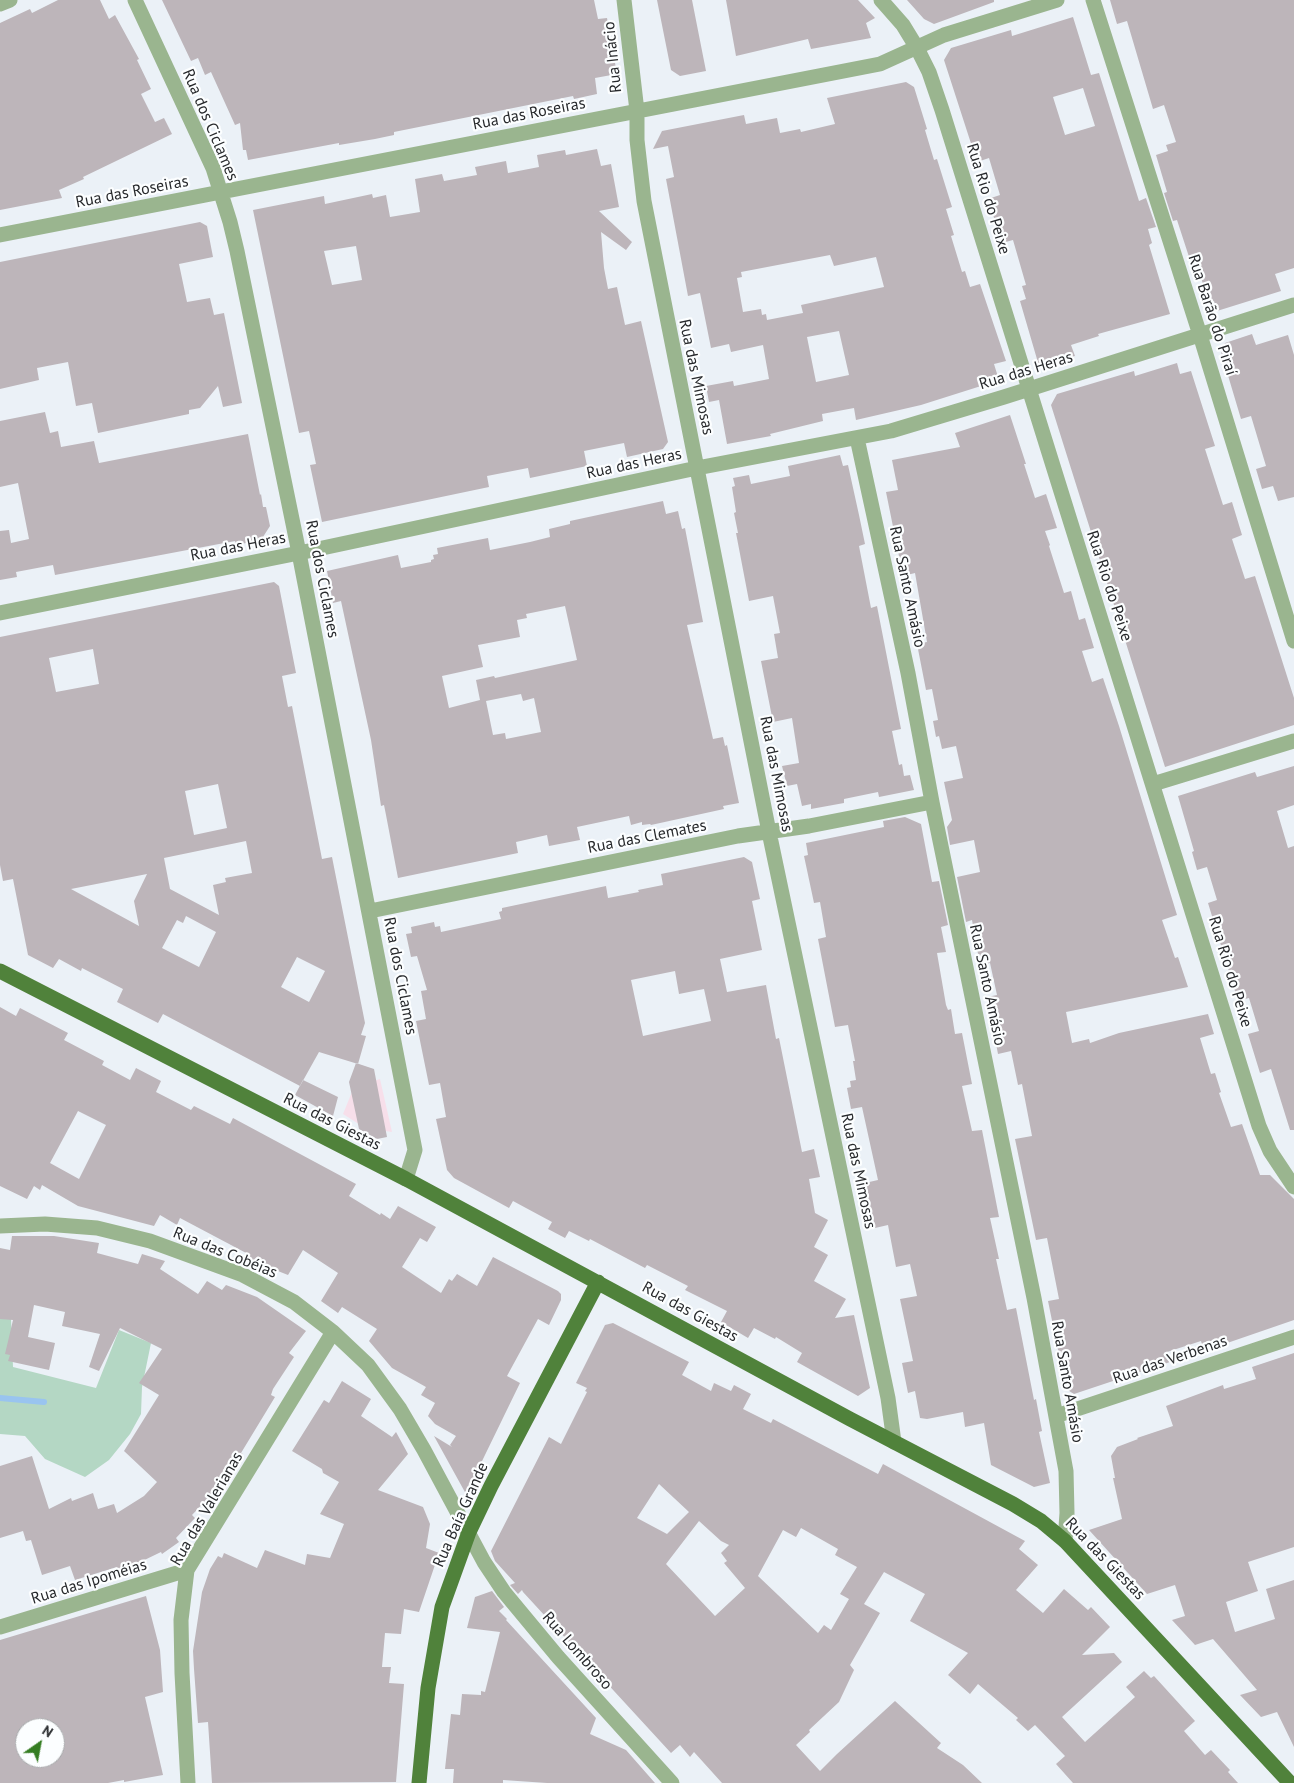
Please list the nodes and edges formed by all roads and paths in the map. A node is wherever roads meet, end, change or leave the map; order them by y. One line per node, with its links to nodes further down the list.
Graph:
1 (10, 0): 7 (street)
2 (135, 0): 10 (street, Rua dos Ciclames)
3 (624, 0): 9 (street, Rua Inácio)
4 (881, 0): 8 (street, Rua Rio do Peixe)
5 (1057, 0): 8 (street, Rua das Roseiras)
6 (1093, 0): 13 (street, Rua Barão do Piraí)
7 (0, 4)
8 (917, 48): 9 (street, Rua das Roseiras); 14 (street, Rua Rio do Peixe)
9 (637, 111): 10 (street, Rua das Roseiras); 16 (street, Rua das Mimosas)
10 (221, 192): 11 (street, Rua das Roseiras); 17 (street, Rua dos Ciclames)
11 (0, 235)
12 (1294, 305): 13 (street, Rua das Heras)
13 (1200, 335): 14 (street, Rua das Heras); 19 (street, Rua Barão do Piraí)
14 (1028, 389): 15 (street, Rua das Heras); 21 (street, Rua Rio do Peixe)
15 (857, 438): 16 (street, Rua das Heras); 22 (street, Rua Santo Amásio)
16 (697, 468): 17 (street, Rua das Heras); 23 (street, Rua das Mimosas)
17 (299, 553): 18 (street, Rua das Heras); 24 (street, Rua dos Ciclames)
18 (0, 612)
19 (1294, 641)
20 (1294, 741): 21 (street)
21 (1153, 784): 27 (street, Rua Rio do Peixe)
22 (932, 802): 23 (street, Rua das Clemates); 32 (street, Rua Santo Amásio)
23 (769, 832): 24 (street, Rua das Clemates); 33 (street, Rua das Mimosas)
24 (370, 911): 26 (street, Rua dos Ciclames)
25 (0, 970): 26 (main road, Rua das Giestas)
26 (406, 1180): 29 (main road, Rua das Giestas)
27 (1294, 1187)
28 (0, 1226): 30 (street, Rua das Cobéias)
29 (598, 1282): 33 (main road, Rua das Giestas); 34 (main road, Rua Baía Grande)
30 (333, 1332): 34 (street, Rua das Cobéias); 36 (street, Rua das Valerianas)
31 (1294, 1337): 32 (street, Rua das Verbenas)
32 (1056, 1416): 35 (street, Rua Santo Amásio)
33 (894, 1442): 35 (main road, Rua das Giestas)
34 (469, 1532): 39 (main road, Rua Baía Grande); 40 (street, Rua Lombroso)
35 (1065, 1541): 41 (main road, Rua das Giestas)
36 (187, 1570): 37 (street, Rua das Ipoméias); 38 (street, Rua das Valerianas)
37 (0, 1627)
38 (188, 1783)
39 (419, 1783)
40 (672, 1783)
41 (1290, 1783)

